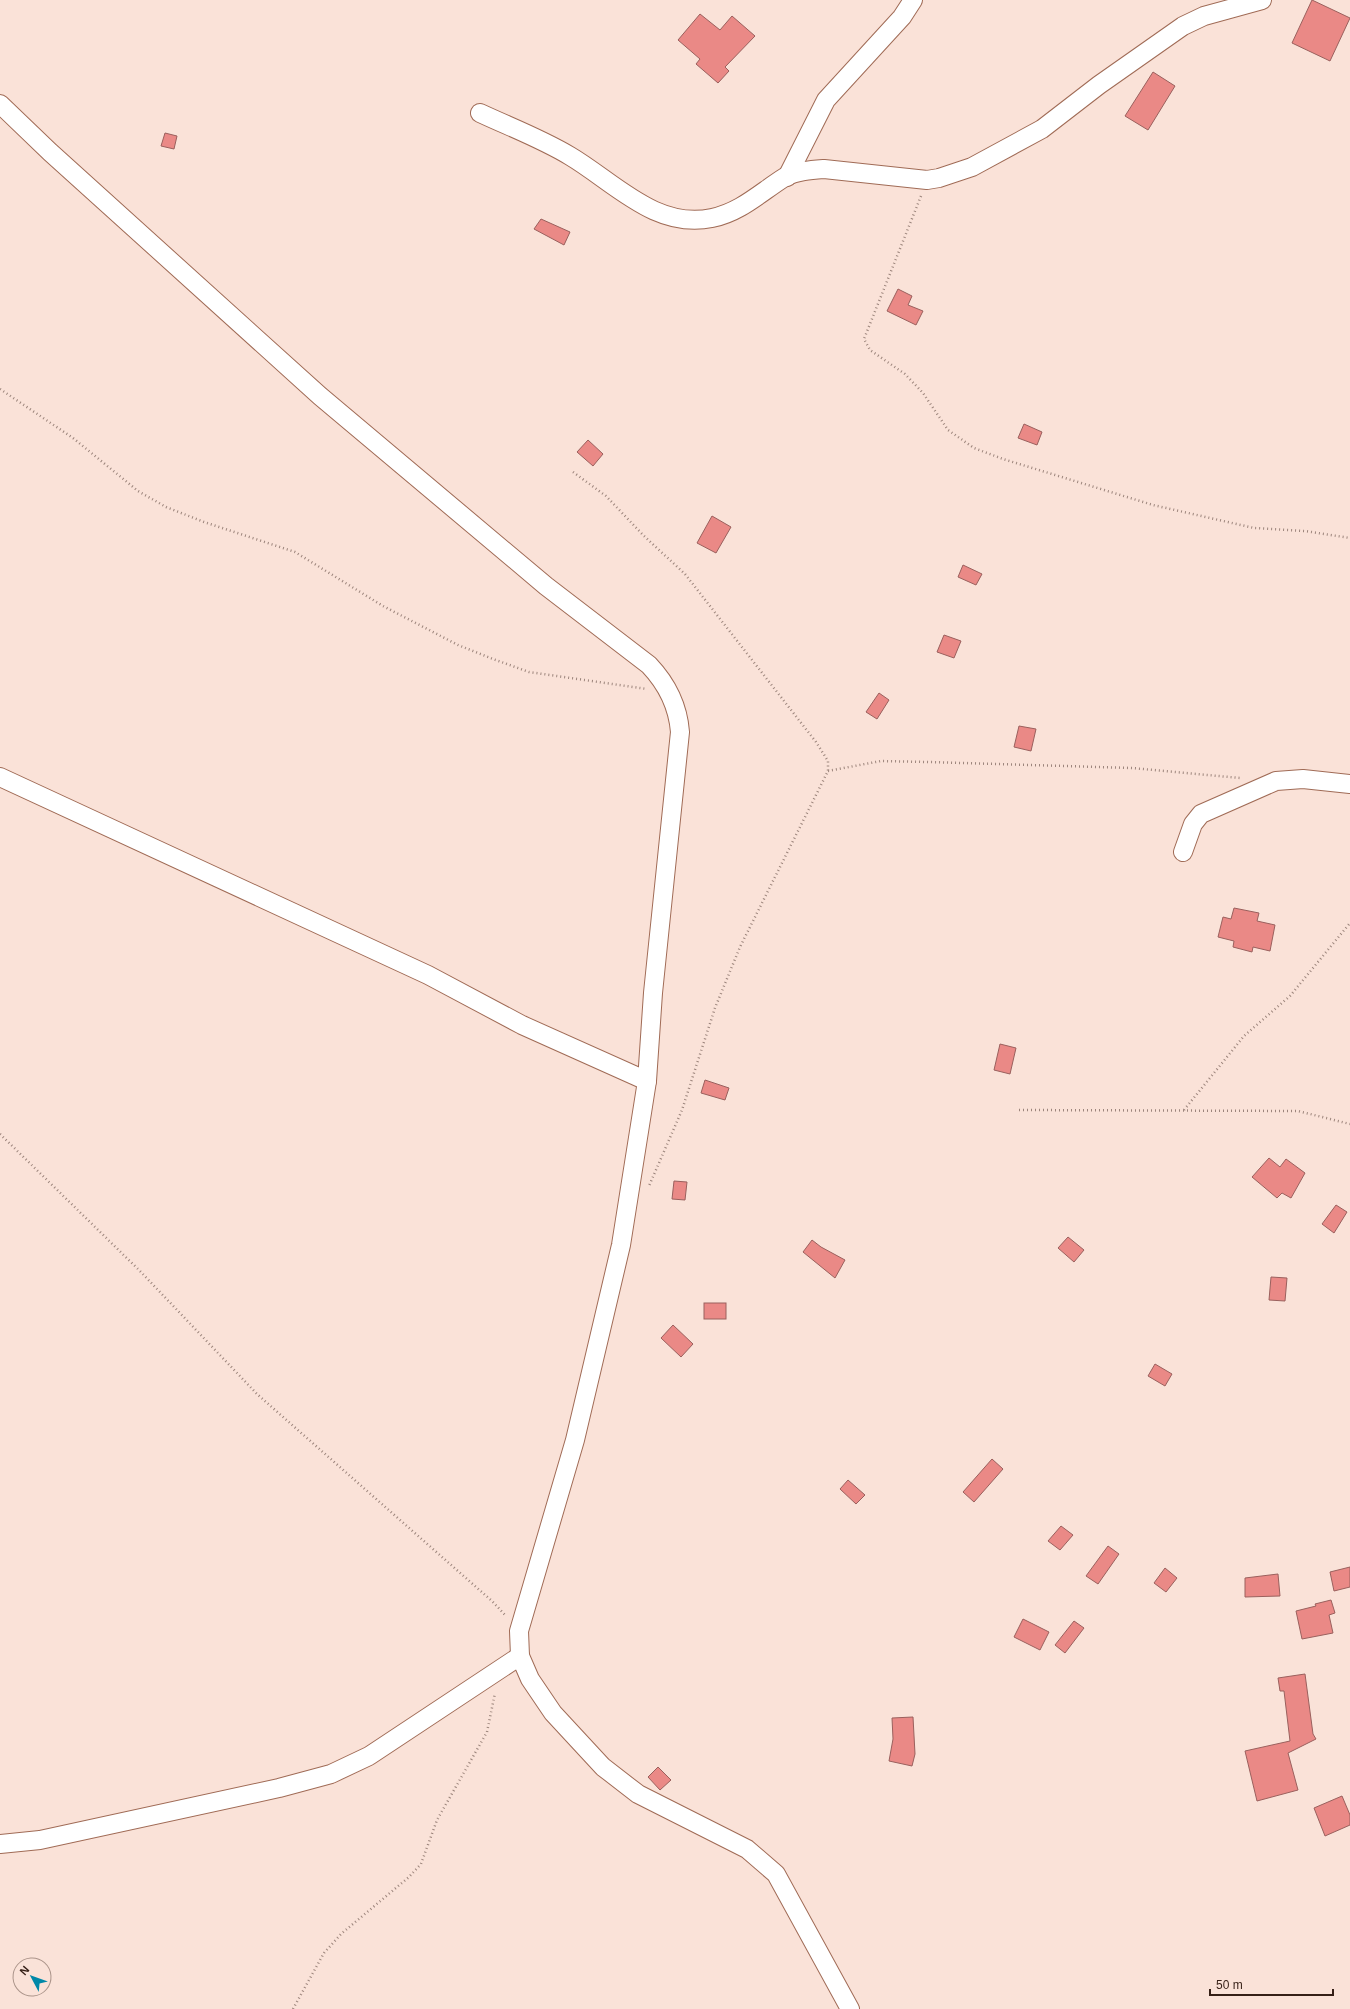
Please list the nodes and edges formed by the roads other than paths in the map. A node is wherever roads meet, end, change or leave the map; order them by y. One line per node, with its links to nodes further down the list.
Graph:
1 (913, 0): 6 (street)
2 (1262, 0): 3 (street)
3 (1236, 3): 6 (street)
4 (0, 104): 10 (street)
5 (480, 113): 6 (street)
6 (787, 177)
7 (0, 777): 10 (street)
8 (1350, 784): 9 (street)
9 (1184, 852)
10 (647, 1081): 11 (street)
11 (520, 1656): 12 (street); 13 (street)
12 (0, 1844)
13 (850, 2009)

